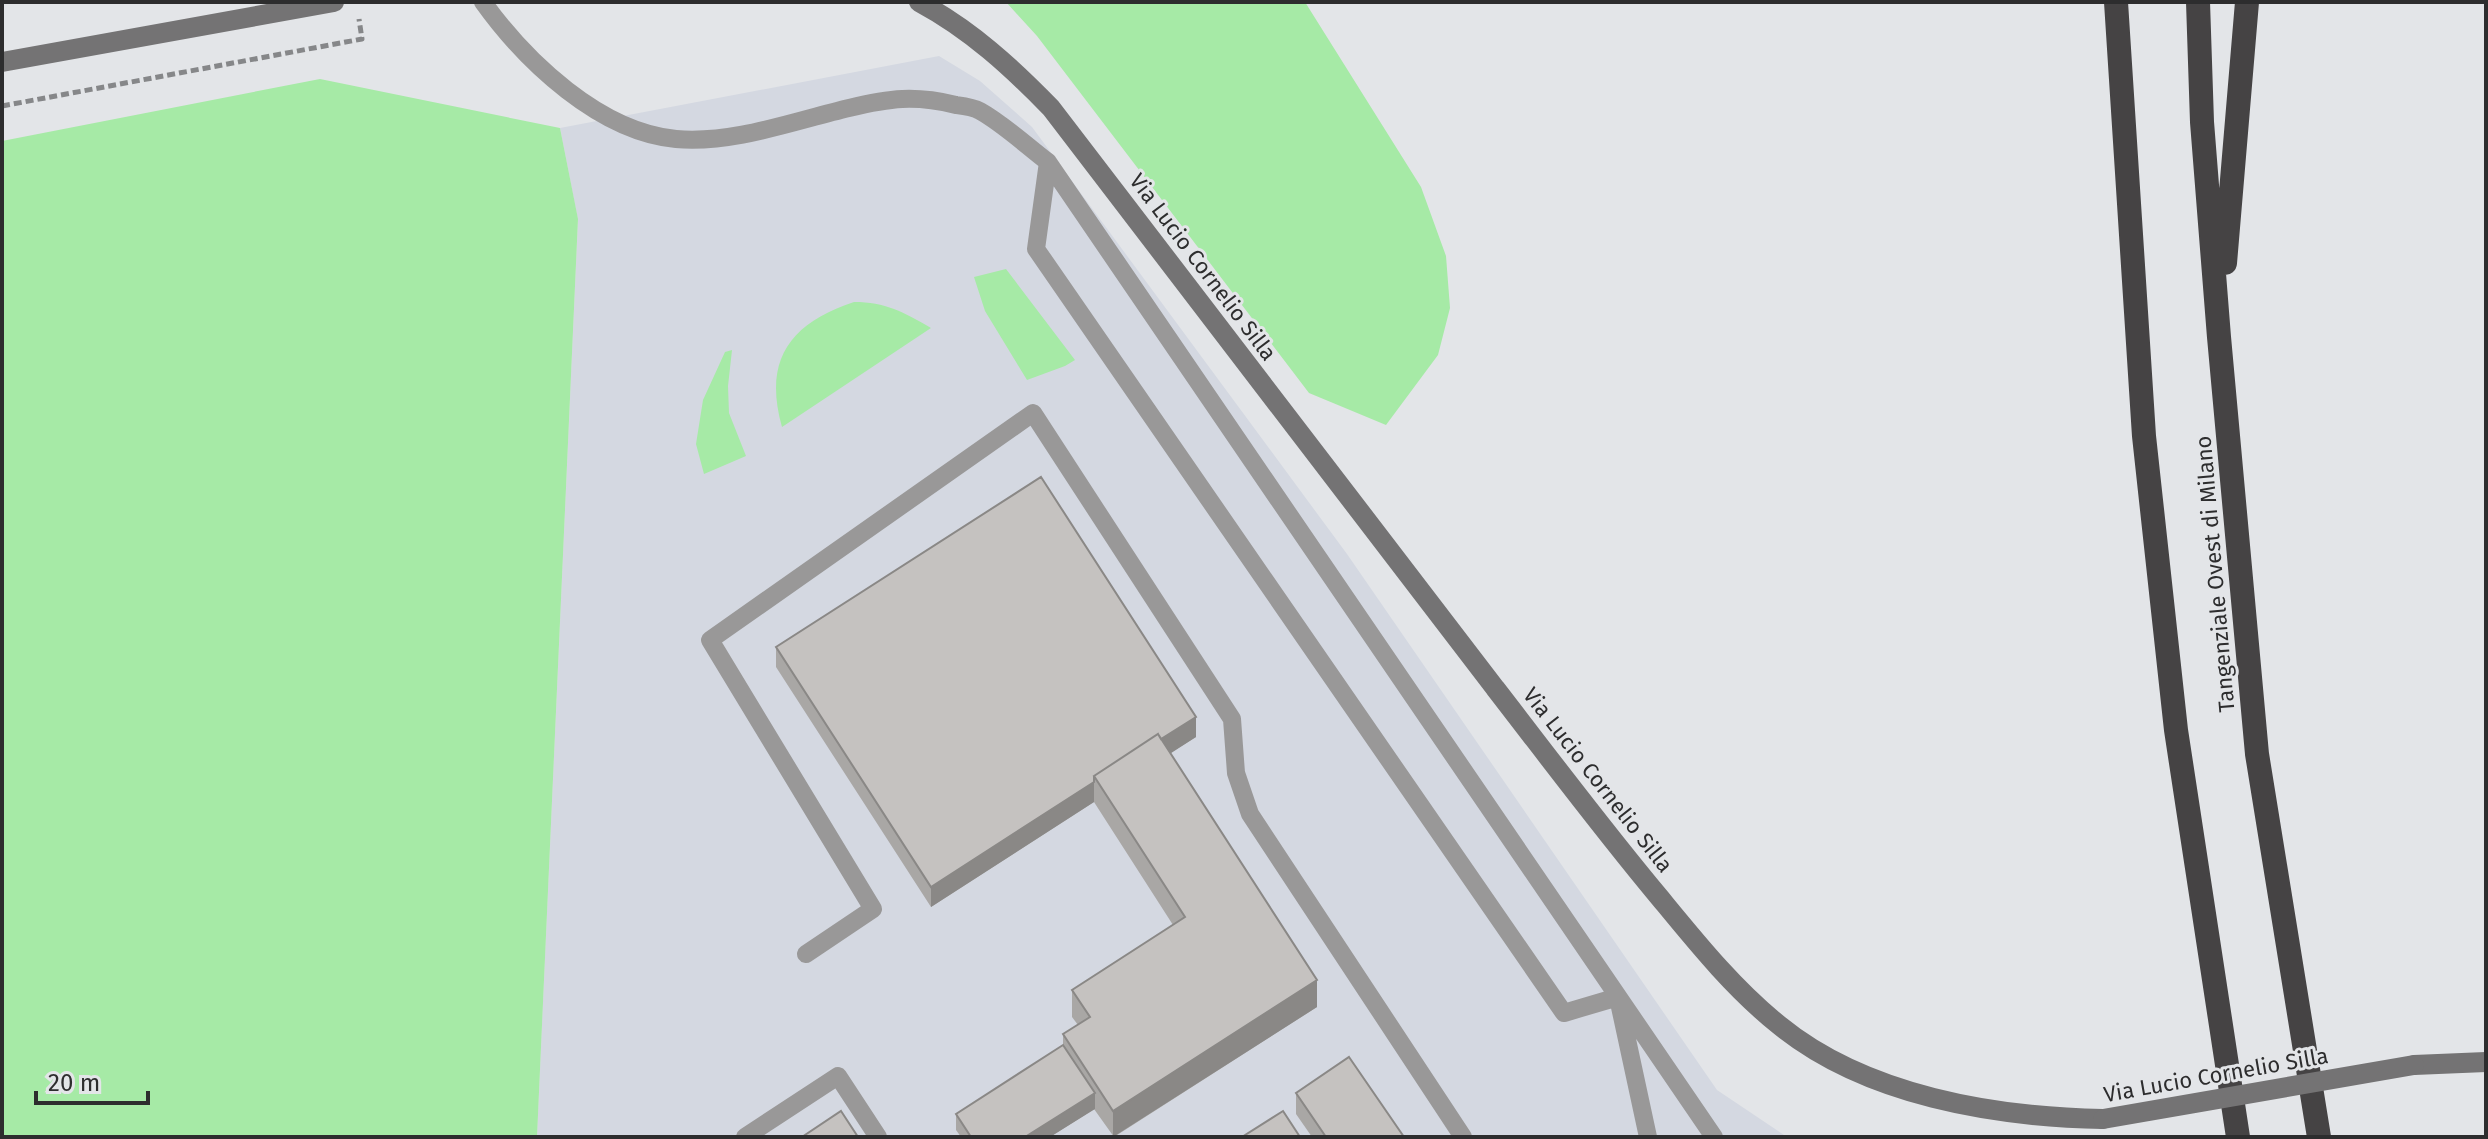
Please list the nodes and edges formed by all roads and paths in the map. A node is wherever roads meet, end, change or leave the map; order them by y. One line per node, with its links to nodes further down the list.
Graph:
1 (334, 2): 8 (street)
2 (483, 2): 10 (lane)
3 (919, 2): 14 (street, Via Lucio Cornelio Silla, bridge)
4 (2116, 2): 20 (highway)
5 (2198, 2): 11 (highway, Tangenziale Ovest di Milano)
6 (2247, 2): 11 (highway)
7 (358, 14): 9 (path)
8 (2, 62)
9 (2, 106)
10 (1048, 162): 13 (lane); 13 (lane)
11 (2219, 337): 21 (highway, Tangenziale Ovest di Milano)
12 (806, 954): 17 (lane)
13 (1618, 997): 18 (lane); 19 (lane)
14 (2486, 1062)
15 (745, 1137): 16 (lane)
16 (878, 1137)
17 (1463, 1137)
18 (1648, 1137)
19 (1714, 1137)
20 (2238, 1137)
21 (2319, 1137)

